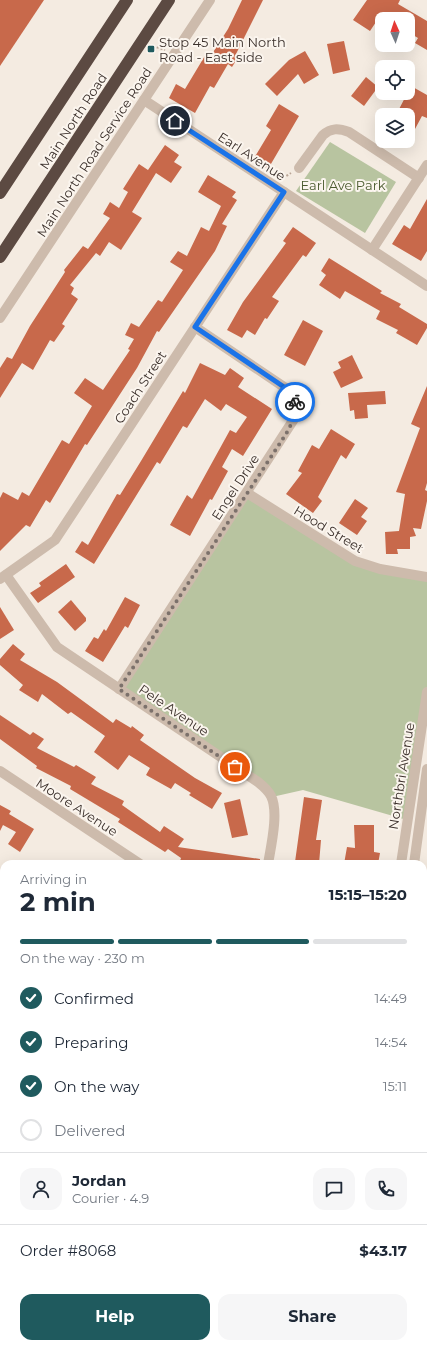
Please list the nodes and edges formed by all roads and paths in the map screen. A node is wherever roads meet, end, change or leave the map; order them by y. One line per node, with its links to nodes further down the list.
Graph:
1 (127, 0): 10 (highway, Main North Road)
2 (169, 0): 12 (highway, Main North Road)
3 (210, 0): 4 (street, Main North Road Service Road)
4 (144, 100): 8 (street, Earl Avenue); 14 (street, Main North Road Service Road)
5 (427, 165): 7 (street)
6 (299, 168): 7 (street); 8 (path)
7 (419, 178): 11 (street)
8 (273, 184): 9 (street, Earl Avenue)
9 (284, 192): 11 (street, Earl Avenue); 15 (street, Coach Street)
10 (0, 193)
11 (372, 250): 13 (street, Earl Avenue)
12 (0, 257)
13 (427, 286)
14 (0, 318)
15 (195, 327): 16 (street, Engel Drive); 17 (street, Coach Street)
16 (247, 493): 18 (street, Hood Street); 19 (street, Engel Drive)
17 (3, 577): 19 (street, Pele Avenue)
18 (427, 577)
19 (119, 689): 24 (street, Pele Avenue)
20 (427, 692): 25 (street, Northbri Avenue)
21 (427, 769): 26 (street, Northbri Avenue)
22 (0, 771): 23 (street, Moore Avenue)
23 (134, 860)
24 (269, 860)
25 (402, 860)
26 (415, 860)

